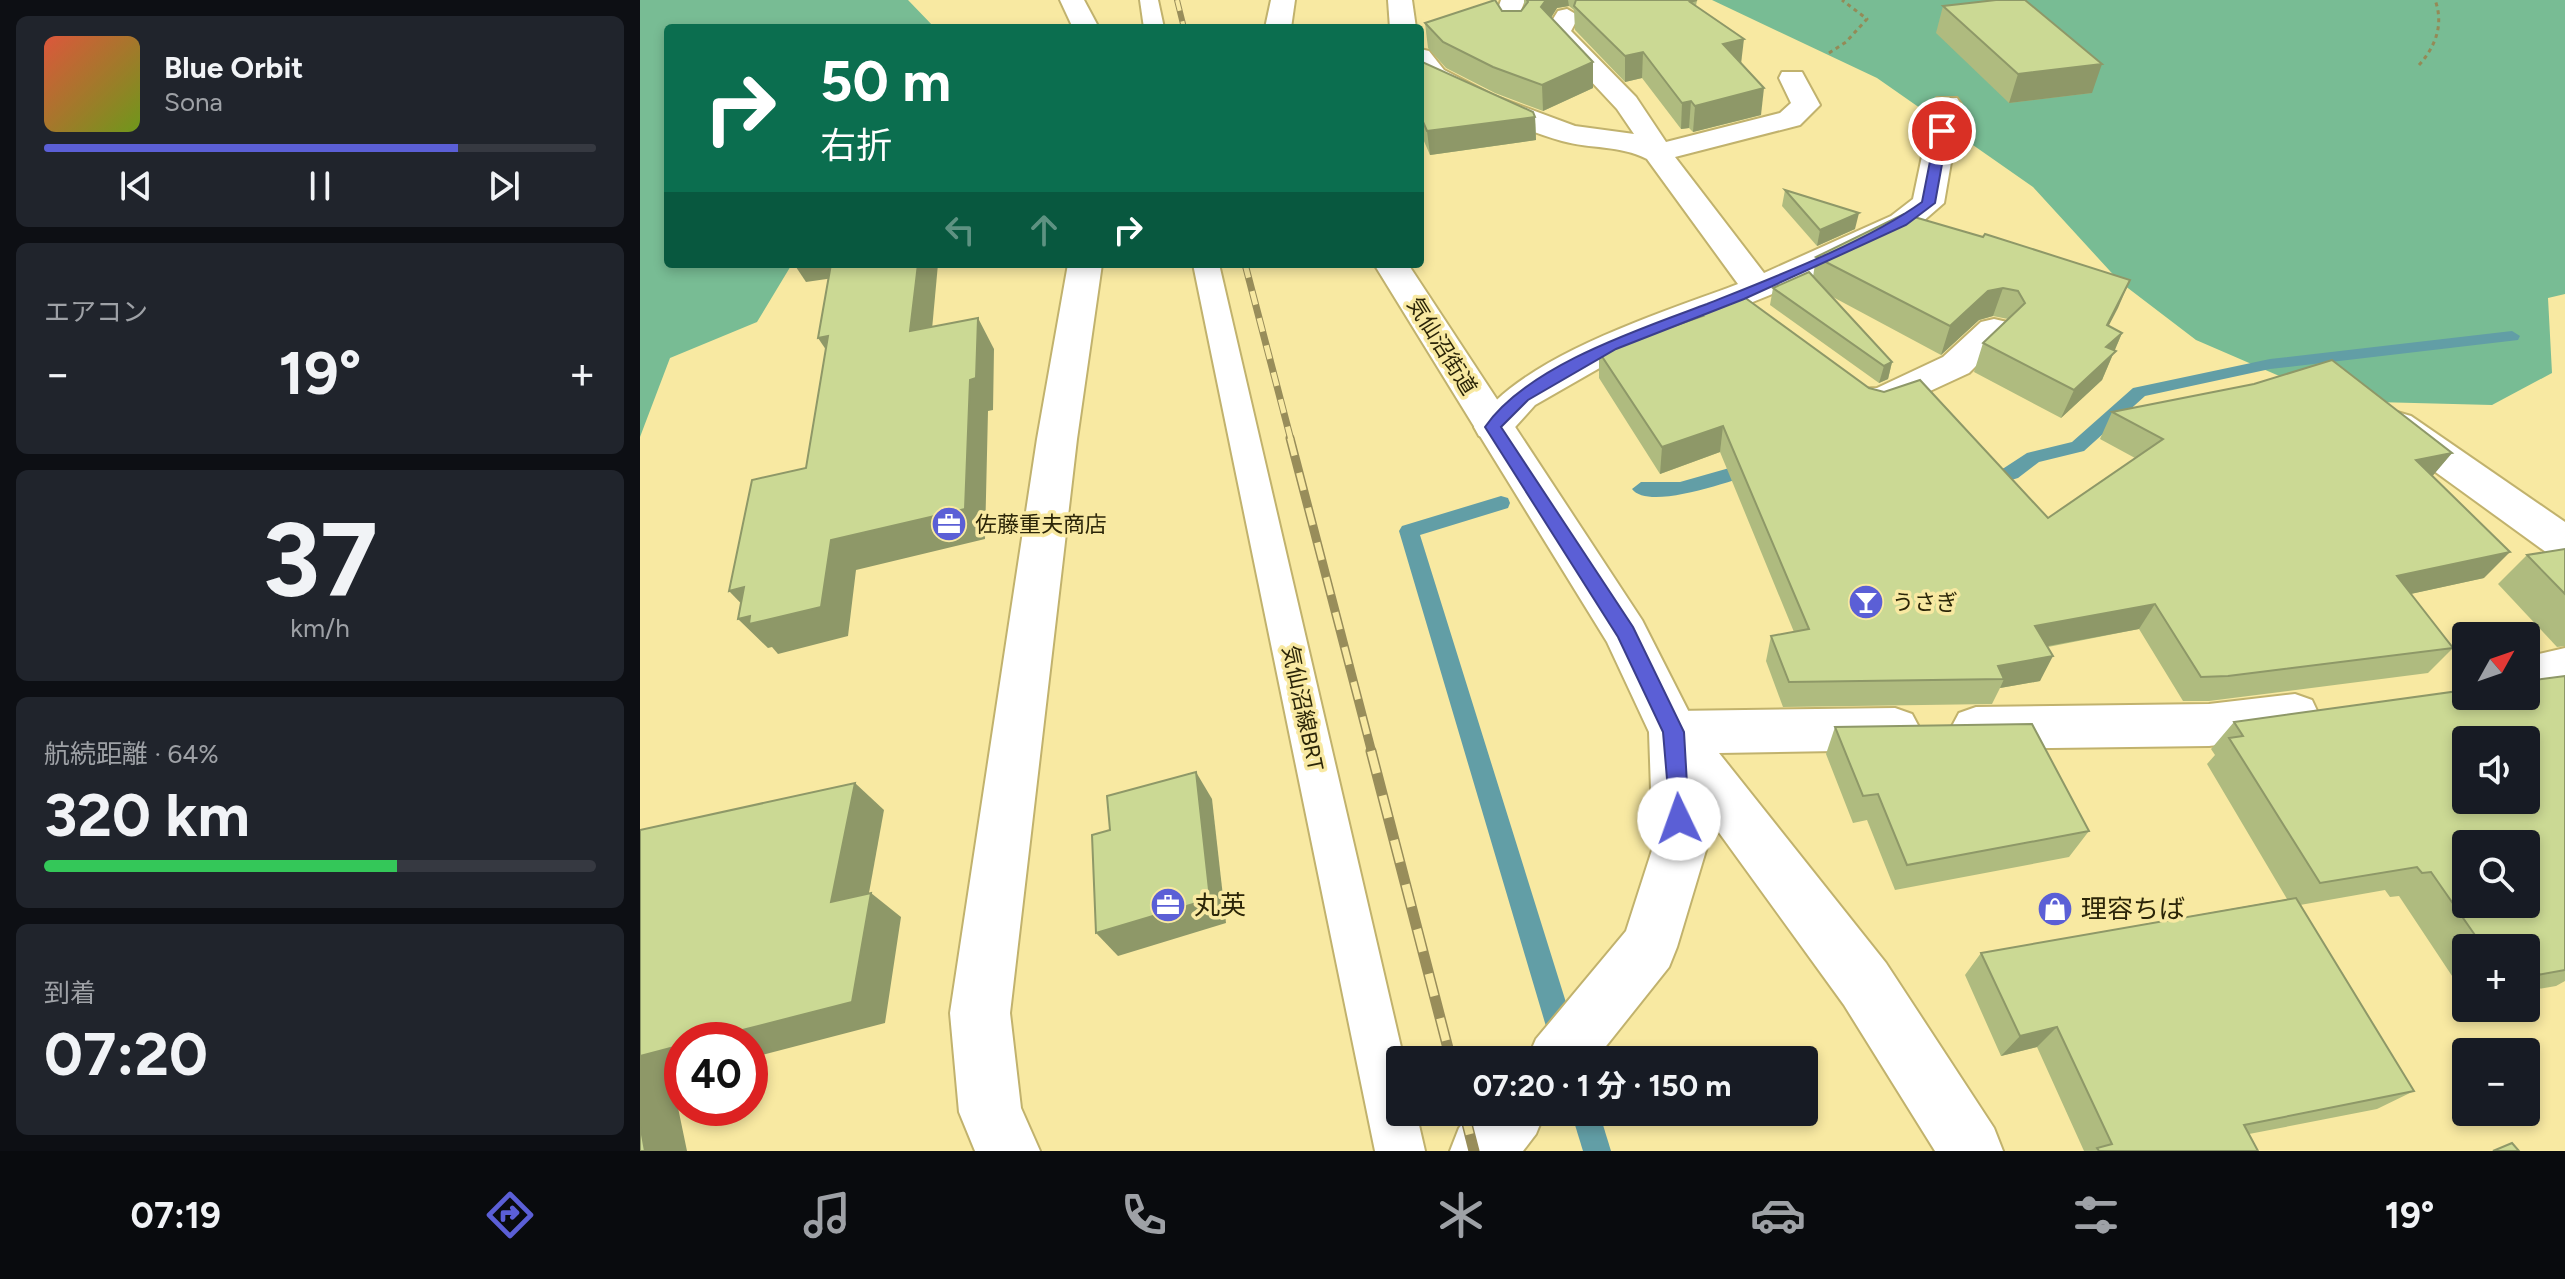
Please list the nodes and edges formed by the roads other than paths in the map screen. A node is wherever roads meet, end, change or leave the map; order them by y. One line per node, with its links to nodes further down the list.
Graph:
1 (1072, 0): 7 (street)
2 (1149, 0): 8 (lane)
3 (1283, 0): 9 (street)
4 (1400, 0): 10 (street)
5 (1513, 0): 11 (street)
6 (1567, 16): 15 (street)
7 (1084, 24)
8 (1153, 24)
9 (1279, 24)
10 (1403, 24)
11 (1513, 28)
12 (1424, 62): 15 (street)
13 (1792, 78): 15 (street)
14 (1947, 104): 19 (street)
15 (1657, 153): 19 (street)
16 (1084, 268): 32 (street)
17 (1207, 268): 33 (lane, 気仙沼線BRT)
18 (1394, 268): 24 (street, 気仙沼街道)
19 (1746, 293): 20 (street); 24 (street)
20 (1770, 324)
21 (1994, 330): 22 (street)
22 (1841, 377)
23 (2397, 425): 25 (street)
24 (1493, 427): 29 (street, 気仙沼街道)
25 (2565, 544)
26 (2565, 667): 27 (street)
27 (2540, 673)
28 (2344, 710): 29 (street)
29 (1674, 732): 30 (street, 気仙沼街道); 35 (street)
30 (1568, 1046)
31 (1503, 1126): 34 (street)
32 (1008, 1151)
33 (1400, 1151)
34 (1482, 1151)
35 (1971, 1151)

